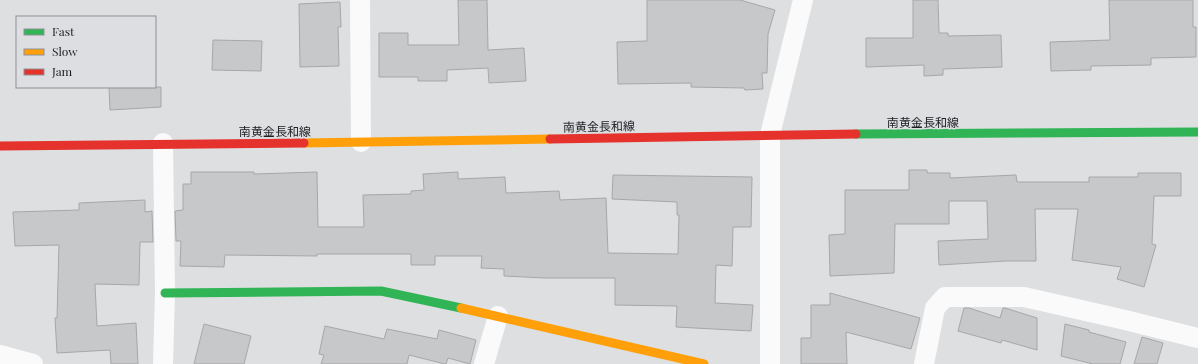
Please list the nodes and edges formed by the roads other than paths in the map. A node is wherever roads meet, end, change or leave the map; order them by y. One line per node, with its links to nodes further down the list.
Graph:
1 (360, 0): 5 (street)
2 (796, 2): 4 (street)
3 (1198, 132): 4 (main road, 南黄金長和線)
4 (770, 136): 5 (main road, 南黄金長和線); 16 (street)
5 (361, 142): 6 (main road, 南黄金長和線)
6 (163, 143): 7 (main road, 南黄金長和線); 8 (street)
7 (0, 146)
8 (165, 292): 9 (main road); 13 (street)
9 (498, 316): 14 (street); 15 (main road)
10 (1198, 338): 17 (street)
11 (0, 356): 12 (street)
12 (33, 364)
13 (163, 364)
14 (484, 364)
15 (704, 364)
16 (770, 364)
17 (924, 364)

